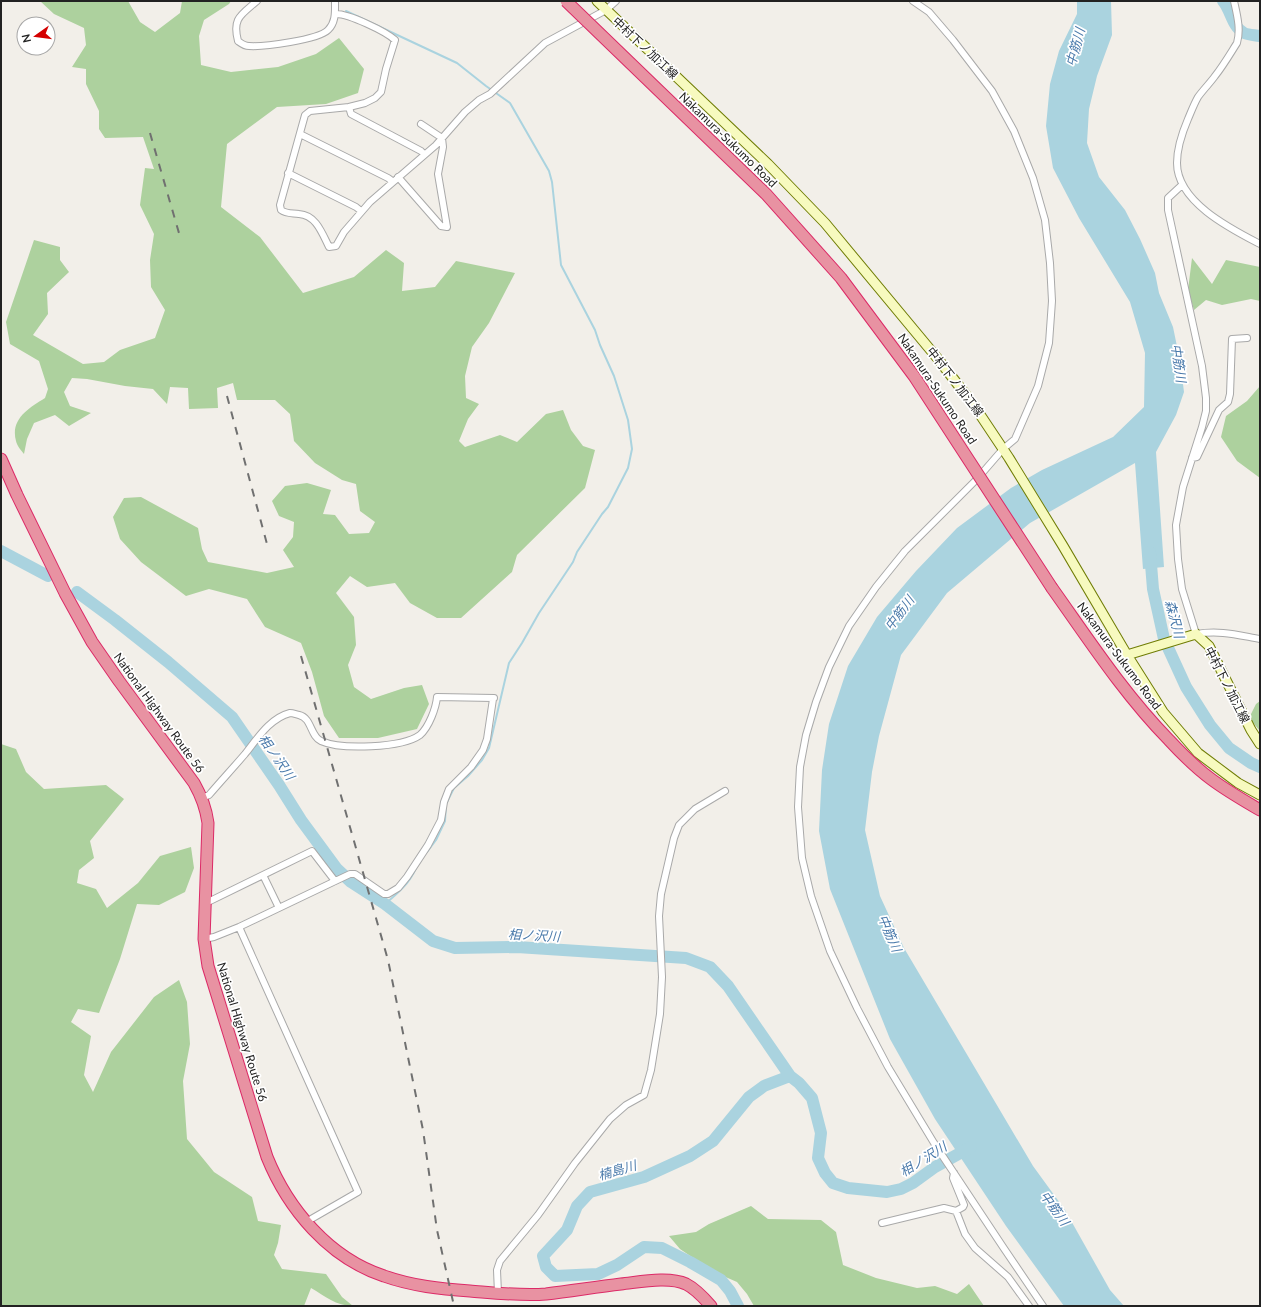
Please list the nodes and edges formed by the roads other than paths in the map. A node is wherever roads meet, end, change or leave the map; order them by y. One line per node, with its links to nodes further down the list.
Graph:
1 (257, 1): 9 (street)
2 (335, 1): 9 (street)
3 (566, 1): 32 (highway, Nakamura-Sukumo Road, bridge)
4 (597, 1): 8 (main road, 中村下ノ加江線)
5 (616, 1): 8 (street)
6 (913, 1): 22 (street)
7 (1234, 1): 18 (street)
8 (606, 10): 13 (street); 22 (main road, 中村下ノ加江線)
9 (336, 14): 10 (street)
10 (349, 106): 12 (street); 14 (street)
11 (421, 124): 13 (street)
12 (300, 134): 15 (street); 17 (street)
13 (442, 138): 14 (street); 16 (street)
14 (424, 154): 16 (street)
15 (288, 173): 19 (street); 19 (street)
16 (398, 177): 17 (street)
17 (392, 182): 19 (street)
18 (1182, 185): 20 (street); 23 (street)
19 (361, 211)
20 (1260, 244)
21 (1247, 338): 23 (street)
22 (1003, 449): 27 (main road, 中村下ノ加江線); 39 (street)
23 (1192, 458): 25 (street)
24 (1, 459): 31 (highway, National Highway Route 56)
25 (1196, 634): 26 (street); 27 (main road, 中村下ノ加江線); 28 (main road, 中村下ノ加江線)
26 (1260, 639)
27 (1128, 655): 30 (main road)
28 (1260, 744)
29 (725, 791): 43 (street)
30 (1260, 795)
31 (202, 798): 34 (street); 35 (highway, National Highway Route 56)
32 (1260, 810)
33 (263, 875): 34 (street); 35 (street); 36 (street)
34 (337, 880): 36 (street)
35 (205, 900): 38 (highway, National Highway Route 56)
36 (279, 908): 37 (street)
37 (238, 927): 38 (street); 41 (street)
38 (204, 939): 41 (highway, National Highway Route 56)
39 (954, 1173): 40 (street); 46 (street)
40 (956, 1211): 42 (street); 45 (street)
41 (306, 1222): 43 (highway, National Highway Route 56)
42 (882, 1223)
43 (498, 1293): 44 (highway, National Highway Route 56)
44 (711, 1306)
45 (1029, 1306)
46 (1044, 1306)

